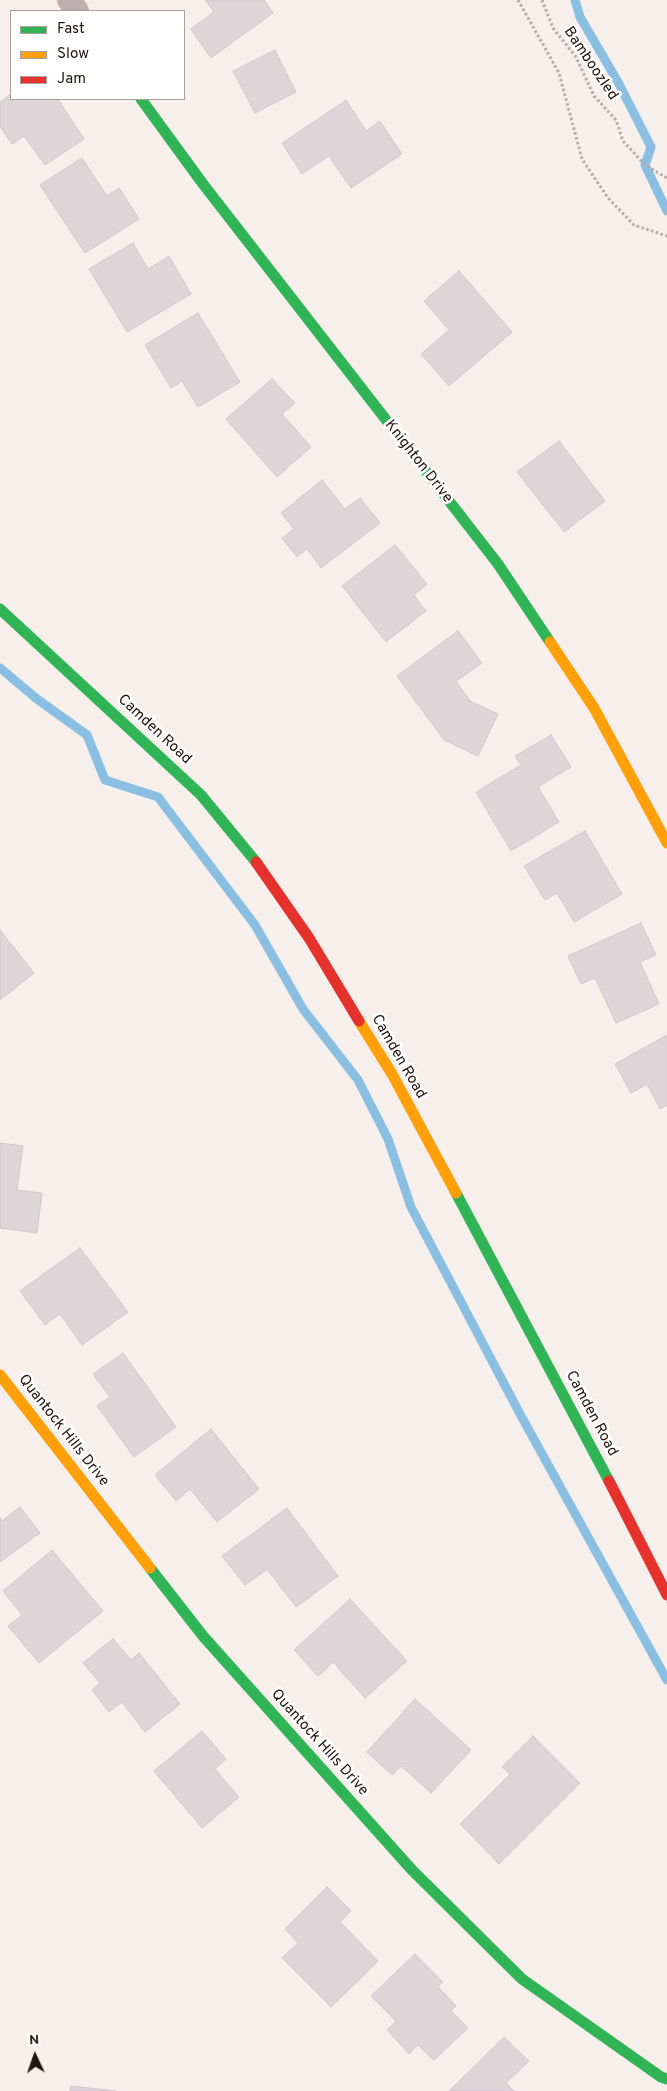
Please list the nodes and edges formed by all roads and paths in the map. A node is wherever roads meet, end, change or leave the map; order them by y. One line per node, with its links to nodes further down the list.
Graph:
1 (518, 0): 5 (path)
2 (542, 0): 4 (path, Bamboozled)
3 (142, 100): 7 (street, Knighton Drive)
4 (667, 178)
5 (667, 236)
6 (0, 609): 9 (street, Camden Road)
7 (667, 843)
8 (0, 1375): 10 (street, Quantock Hills Drive)
9 (667, 1594)
10 (667, 2079)

